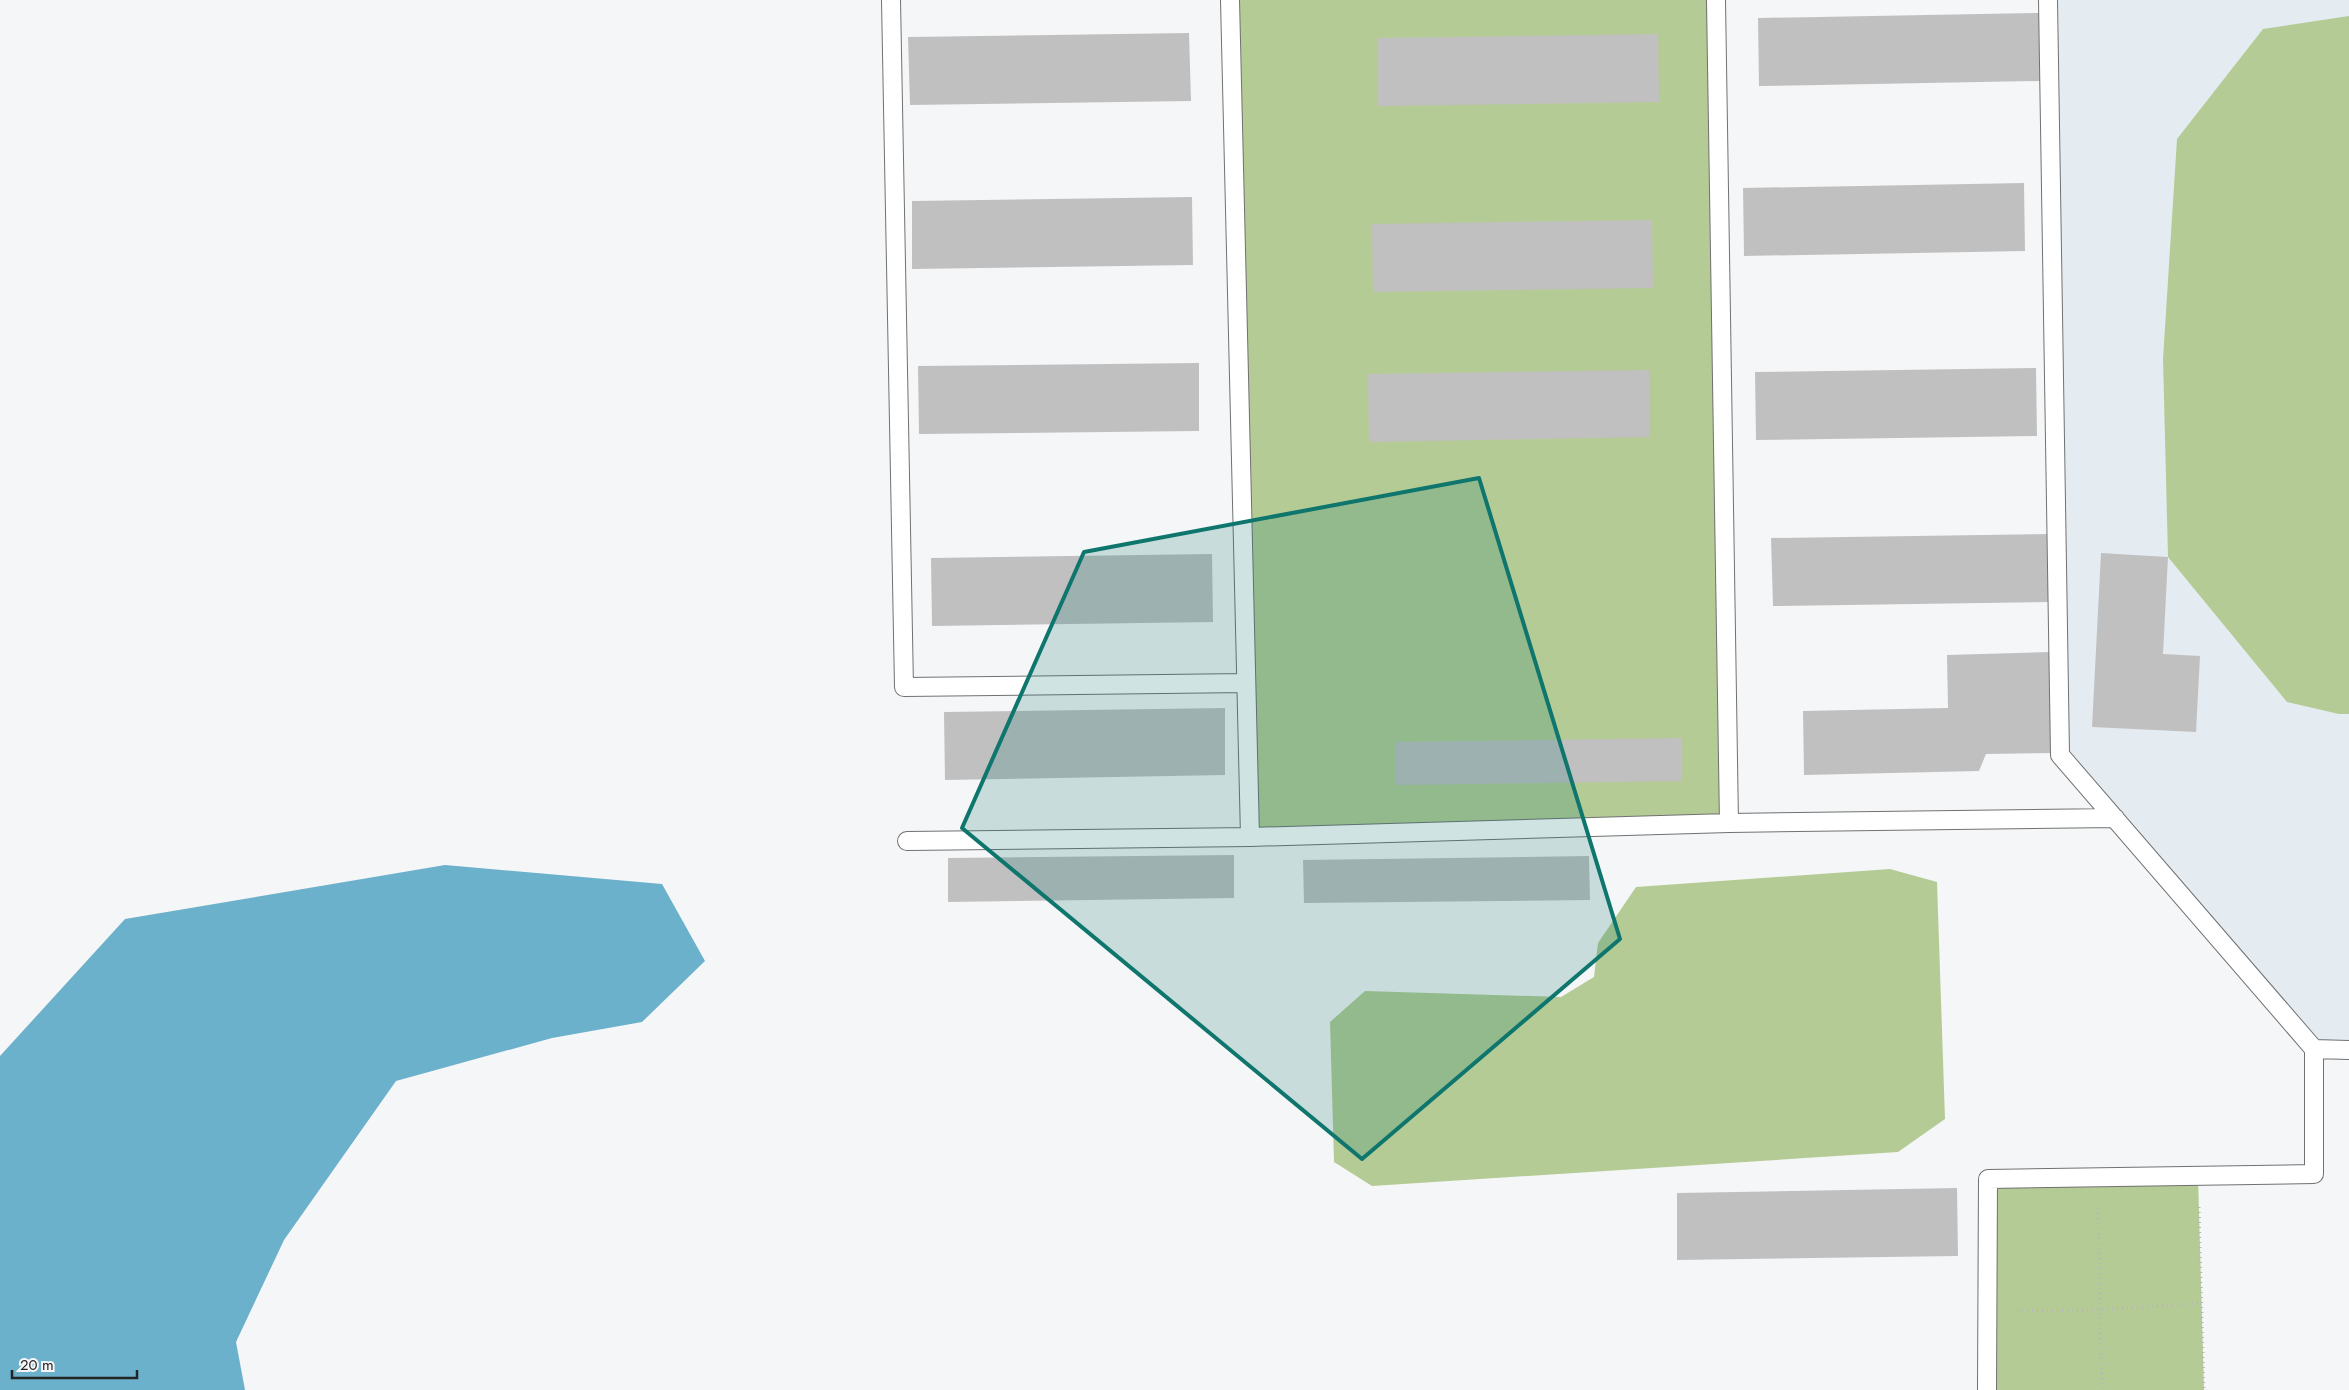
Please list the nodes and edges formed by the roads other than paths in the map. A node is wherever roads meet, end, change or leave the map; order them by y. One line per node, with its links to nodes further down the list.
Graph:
1 (891, 0): 5 (lane)
2 (1230, 0): 5 (lane)
3 (1716, 0): 7 (lane)
4 (2048, 0): 6 (lane)
5 (1246, 683): 8 (lane)
6 (2115, 818): 7 (lane); 10 (lane)
7 (1729, 823): 8 (lane)
8 (1250, 837): 9 (lane)
9 (907, 841)
10 (2314, 1049): 11 (lane); 12 (lane)
11 (2349, 1050)
12 (1986, 1390)

